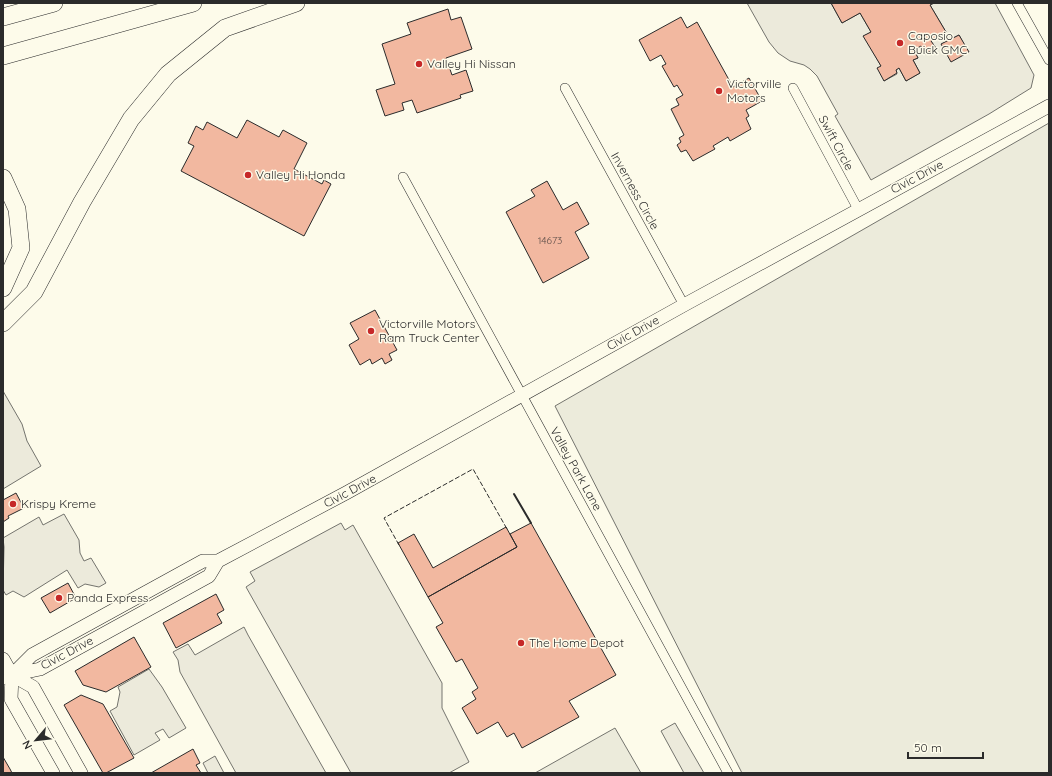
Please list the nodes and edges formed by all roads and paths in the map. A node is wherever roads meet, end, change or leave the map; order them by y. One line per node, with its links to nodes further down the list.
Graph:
1 (54, 3): 5 (highway)
2 (193, 3): 6 (highway)
3 (296, 3): 16 (highway)
4 (1017, 3): 7 (street)
5 (3, 17)
6 (3, 56)
7 (1049, 60)
8 (565, 88): 15 (street, Inverness Circle)
9 (793, 88): 13 (street, Swift Circle)
10 (1049, 106): 13 (street, Civic Drive)
11 (403, 177): 17 (street, Valley Park Lane)
12 (3, 178): 14 (highway)
13 (858, 209): 15 (street, Civic Drive)
14 (3, 288)
15 (684, 305): 17 (street, Civic Drive)
16 (3, 323)
17 (523, 395): 19 (street, Civic Drive); 22 (street, Valley Park Lane)
18 (3, 659): 19 (street)
19 (7, 677): 20 (street); 21 (street)
20 (53, 773)
21 (81, 773)
22 (728, 773)

